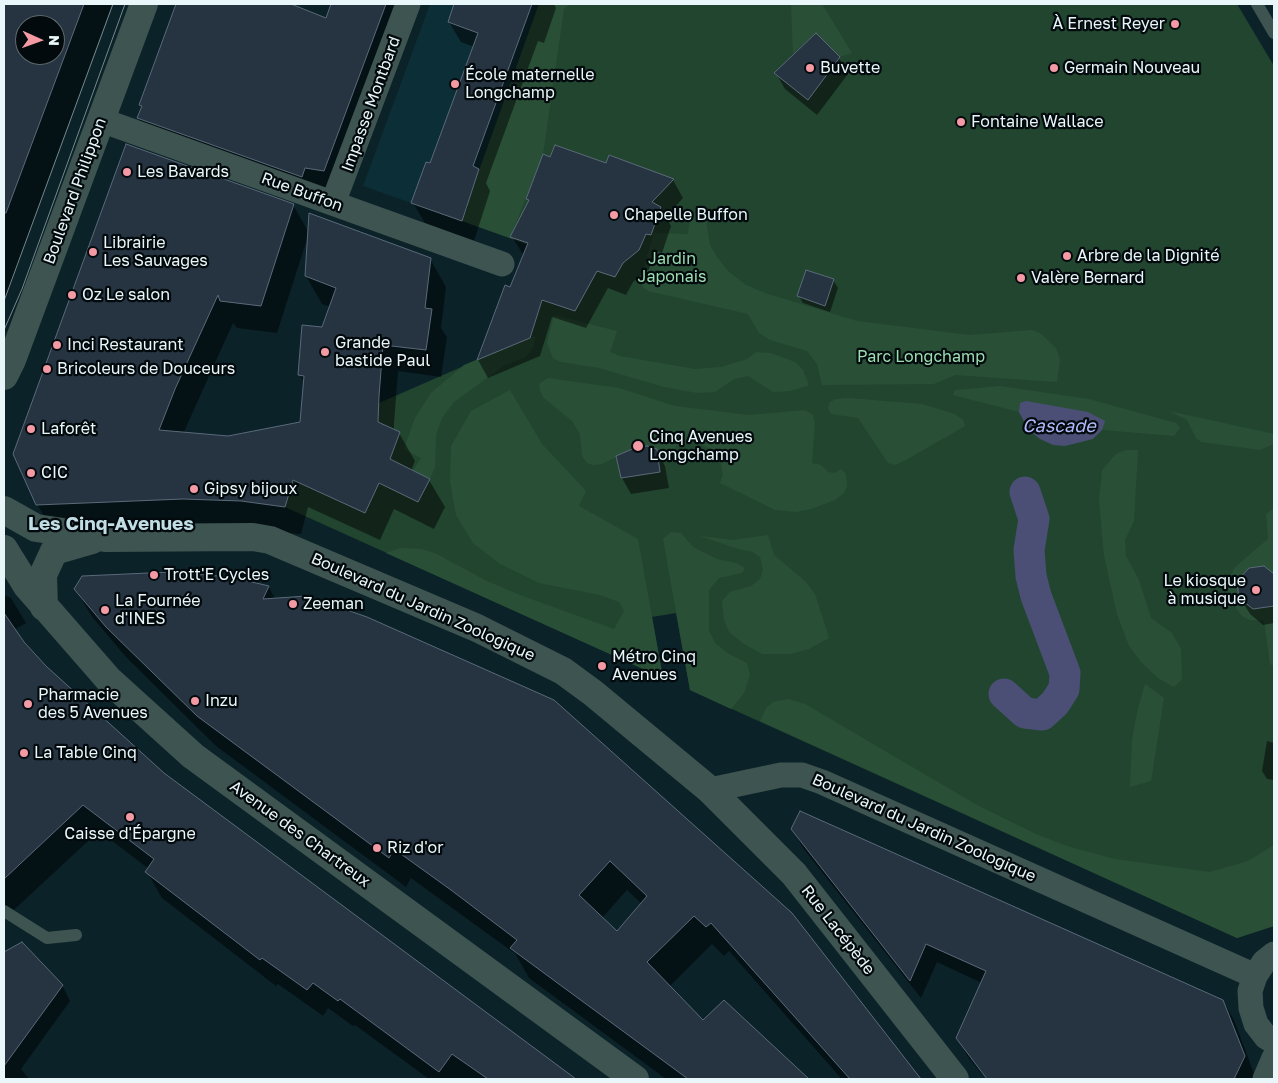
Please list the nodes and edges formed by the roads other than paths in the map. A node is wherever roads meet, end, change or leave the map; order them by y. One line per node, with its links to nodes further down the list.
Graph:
1 (144, 4): 5 (street, Boulevard Philippon)
2 (408, 4): 6 (street, Impasse Montbard)
3 (1257, 4): 4 (lane)
4 (1274, 33)
5 (101, 120): 6 (street, Rue Buffon); 8 (street, Boulevard Philippon)
6 (333, 203): 7 (street, Rue Buffon)
7 (502, 264)
8 (4, 376)
9 (4, 510): 10 (street, Boulevard du Jardin Zoologique)
10 (104, 538): 12 (street, Boulevard du Jardin Zoologique); 13 (street, Boulevard du Jardin Zoologique)
11 (4, 549): 12 (street, Avenue des Chartreux)
12 (44, 607): 20 (street, Avenue des Chartreux)
13 (710, 790): 17 (street, Boulevard du Jardin Zoologique); 21 (street, Rue Lacépède)
14 (4, 911): 15 (lane)
15 (76, 935)
16 (1274, 954): 17 (street)
17 (1255, 976): 18 (street)
18 (1274, 1042)
19 (1274, 1058): 22 (street)
20 (635, 1079)
21 (955, 1079)
22 (1265, 1079)

